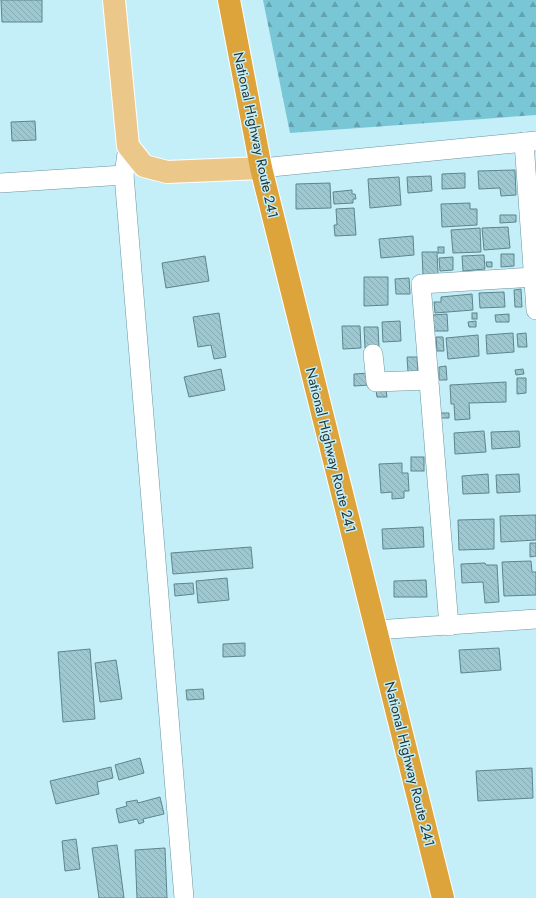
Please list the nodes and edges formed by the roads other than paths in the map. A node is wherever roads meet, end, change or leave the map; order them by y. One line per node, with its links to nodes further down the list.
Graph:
1 (114, 0): 4 (main road)
2 (229, 0): 5 (highway, National Highway Route 241)
3 (530, 141): 5 (street); 8 (street)
4 (128, 146): 5 (main road); 6 (street)
5 (261, 168): 14 (highway, National Highway Route 241)
6 (124, 175): 7 (street); 15 (street)
7 (0, 183)
8 (534, 277): 9 (street); 11 (street)
9 (536, 310)
10 (373, 354): 11 (street)
11 (429, 380): 13 (street)
12 (536, 619): 13 (street)
13 (449, 626): 14 (street)
14 (376, 630): 16 (highway, National Highway Route 241)
15 (184, 898)
16 (443, 898)

